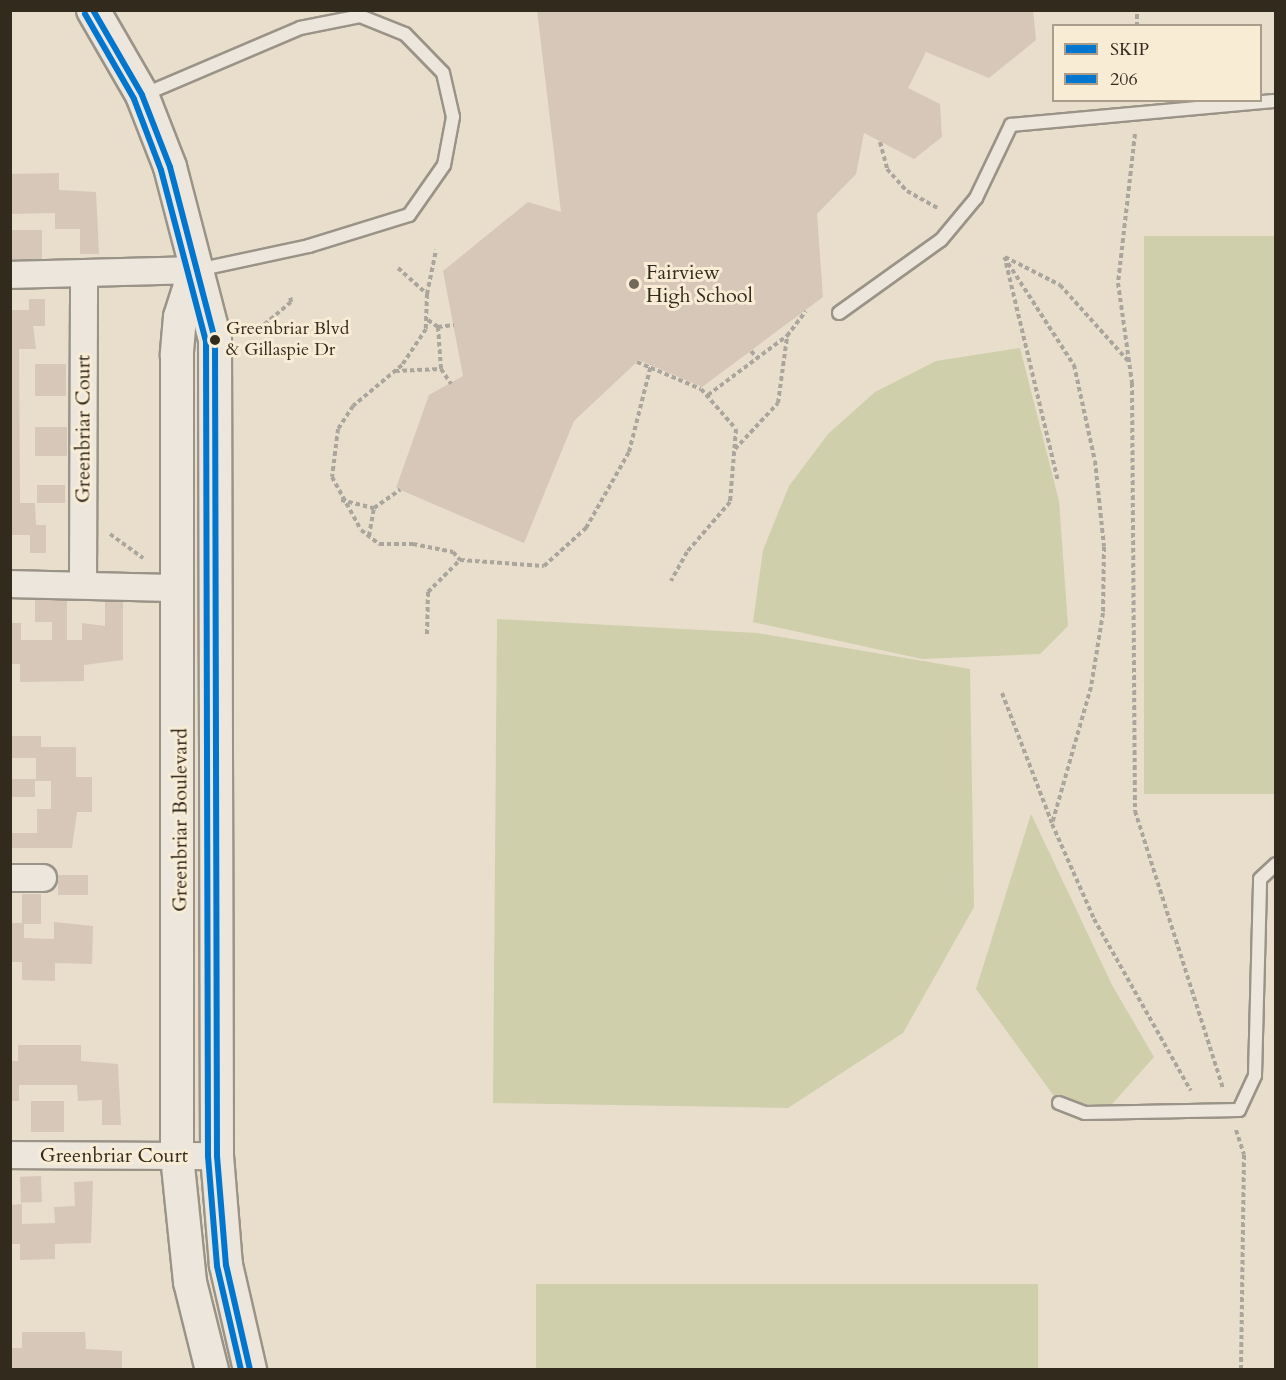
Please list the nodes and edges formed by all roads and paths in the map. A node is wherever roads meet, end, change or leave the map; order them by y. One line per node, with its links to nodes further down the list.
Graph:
1 (93, 10): 2 (street, Greenbriar Boulevard)
2 (142, 95): 10 (street, Greenbriar Boulevard); 10 (lane)
3 (1258, 102): 4 (lane)
4 (1136, 109): 16 (lane); 25 (path)
5 (880, 142): 6 (path)
6 (944, 212)
7 (436, 250): 13 (path)
8 (1004, 256): 25 (path); 32 (path); 46 (path)
9 (398, 267): 13 (path)
10 (195, 270): 12 (street); 43 (street, Greenbriar Boulevard); 55 (street, Greenbriar Boulevard)
11 (10, 275): 12 (street)
12 (84, 275): 41 (street, Greenbriar Court)
13 (427, 294): 17 (path)
14 (290, 295): 20 (path)
15 (806, 311): 21 (path)
16 (839, 312)
17 (428, 320): 19 (path); 28 (path)
18 (454, 325): 19 (path)
19 (438, 327): 27 (path)
20 (253, 334)
21 (787, 336): 23 (path); 31 (path)
22 (752, 351): 23 (path)
23 (757, 358): 30 (path)
24 (637, 362): 26 (path)
25 (1131, 363): 52 (path)
26 (651, 367): 30 (path); 39 (path)
27 (441, 369): 28 (path); 29 (path)
28 (394, 371): 34 (path)
29 (451, 384)
30 (708, 395): 31 (path)
31 (735, 449): 40 (path)
32 (1058, 482)
33 (400, 490): 35 (path)
34 (340, 500): 35 (path); 37 (path)
35 (374, 508): 37 (path)
36 (104, 526): 38 (path)
37 (369, 537): 39 (path)
38 (143, 558)
39 (460, 560): 44 (path)
40 (671, 581)
41 (83, 583): 42 (street); 43 (street)
42 (10, 584)
43 (179, 588): 54 (street, Greenbriar Boulevard)
44 (427, 634)
45 (1002, 693): 46 (path)
46 (1052, 824): 51 (path)
47 (1275, 864): 52 (lane)
48 (10, 878): 49 (street)
49 (43, 878)
50 (1059, 1103): 51 (lane)
51 (1203, 1110): 52 (lane)
52 (1229, 1110): 58 (path)
53 (10, 1155): 54 (street, Greenbriar Court)
54 (177, 1156): 55 (street, Greenbriar Court); 56 (street, Greenbriar Boulevard)
55 (217, 1156): 57 (street, Greenbriar Boulevard)
56 (212, 1370)
57 (250, 1370)
58 (1241, 1370)

